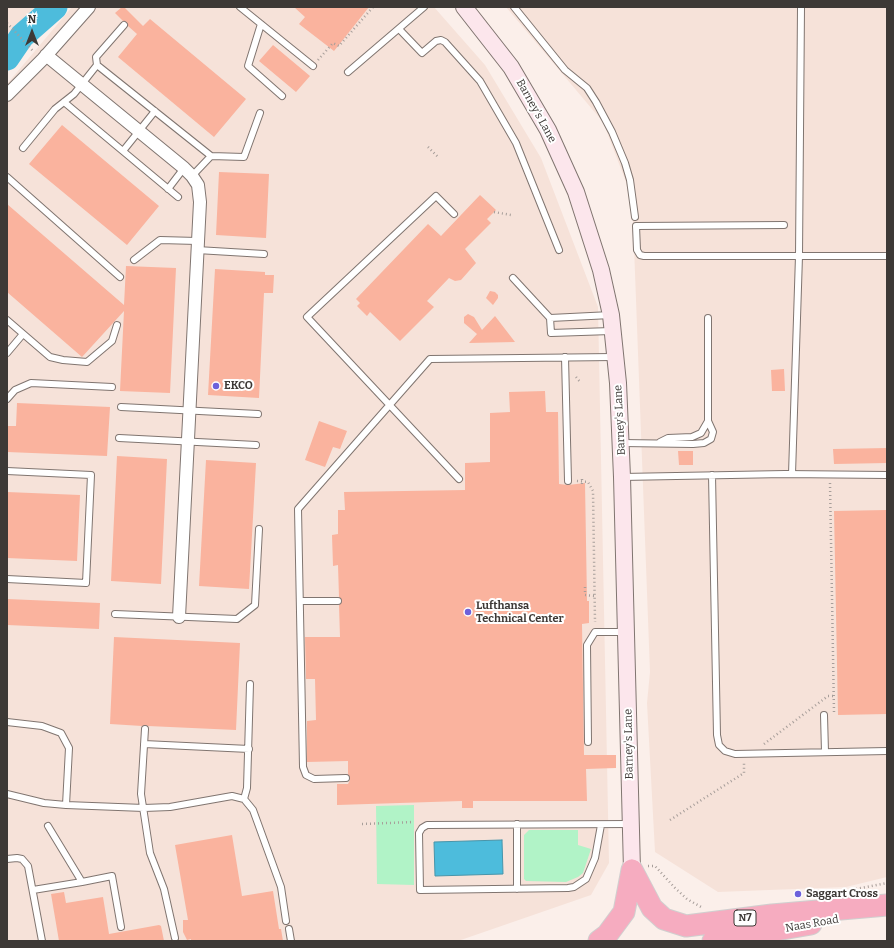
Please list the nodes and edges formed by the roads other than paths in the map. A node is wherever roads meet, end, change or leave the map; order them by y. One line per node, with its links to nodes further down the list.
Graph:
1 (89, 7): 10 (street)
2 (240, 7): 7 (lane)
3 (424, 7): 9 (lane)
4 (464, 7): 39 (street, Barney's Lane)
5 (514, 7): 29 (lane)
6 (801, 7): 34 (lane)
7 (261, 24): 12 (lane); 16 (lane)
8 (124, 25): 11 (lane)
9 (399, 29): 13 (lane); 32 (lane)
10 (46, 55): 14 (street); 15 (street)
11 (97, 65): 14 (lane); 18 (lane)
12 (313, 66)
13 (348, 72)
14 (82, 84): 17 (lane); 20 (street)
15 (7, 95)
16 (282, 96)
17 (64, 102): 21 (lane); 22 (lane)
18 (155, 111): 20 (lane); 23 (lane)
19 (260, 113): 23 (lane)
20 (139, 131): 22 (lane); 24 (street)
21 (23, 148)
22 (123, 151): 26 (lane)
23 (211, 156): 24 (lane)
24 (188, 172): 26 (lane); 31 (street)
25 (7, 177): 37 (lane)
26 (168, 188): 27 (lane)
27 (178, 197)
28 (454, 214): 51 (lane)
29 (635, 217)
30 (784, 225): 34 (lane)
31 (197, 246): 33 (lane); 36 (lane); 53 (street)
32 (559, 250)
33 (264, 254)
34 (799, 256): 35 (lane); 62 (lane)
35 (887, 256)
36 (134, 260)
37 (120, 277)
38 (513, 278): 40 (lane)
39 (611, 315): 40 (lane); 44 (street, Barney's Lane)
40 (550, 318): 44 (lane)
41 (708, 318): 55 (lane)
42 (7, 320): 45 (lane)
43 (117, 325): 45 (lane)
44 (613, 331): 47 (street, Barney's Lane)
45 (23, 334): 46 (lane)
46 (7, 353)
47 (616, 357): 48 (lane); 59 (street, Barney's Lane)
48 (565, 358): 51 (lane); 67 (lane)
49 (112, 387): 50 (lane)
50 (7, 399)
51 (389, 405): 66 (lane); 70 (lane)
52 (121, 407): 53 (lane)
53 (189, 410): 54 (lane); 57 (street)
54 (258, 414)
55 (708, 421): 58 (lane); 58 (lane)
56 (119, 438): 57 (lane)
57 (187, 441): 60 (lane); 73 (street)
58 (660, 442): 59 (lane)
59 (621, 443): 65 (street, Barney's Lane)
60 (256, 445)
61 (7, 471): 69 (lane)
62 (792, 474): 63 (lane); 64 (lane)
63 (712, 475): 65 (lane); 83 (lane)
64 (887, 475)
65 (622, 477): 74 (street, Barney's Lane)
66 (459, 479)
67 (568, 481)
68 (259, 530): 73 (lane)
69 (7, 579)
70 (300, 601): 71 (lane); 84 (lane)
71 (338, 601)
72 (115, 614): 73 (lane)
73 (179, 617)
74 (626, 632): 79 (lane); 90 (street, Barney's Lane)
75 (250, 684): 81 (lane)
76 (824, 715): 83 (lane)
77 (7, 722): 87 (lane)
78 (145, 729): 80 (lane)
79 (588, 742)
80 (144, 744): 81 (lane); 88 (lane)
81 (249, 750): 86 (lane)
82 (887, 751): 83 (lane)
83 (825, 752)
84 (346, 778)
85 (7, 794): 87 (lane)
86 (244, 799): 88 (lane); 100 (lane)
87 (66, 805): 88 (lane)
88 (144, 808): 103 (lane)
89 (517, 824): 91 (lane); 96 (lane); 96 (lane)
90 (631, 824): 91 (lane); 94 (street, Barney's Lane)
91 (601, 825): 96 (lane)
92 (48, 826): 95 (lane)
93 (7, 859): 97 (lane)
94 (632, 868): 98 (highway, N7); 106 (highway)
95 (82, 882): 97 (lane); 101 (lane)
96 (517, 889)
97 (33, 890): 104 (lane)
98 (887, 905)
99 (887, 910): 107 (highway, Naas Road / N7)
100 (286, 922)
101 (121, 927)
102 (289, 929): 105 (lane)
103 (174, 938)
104 (42, 941)
105 (291, 941)
106 (599, 941)
107 (714, 941)

